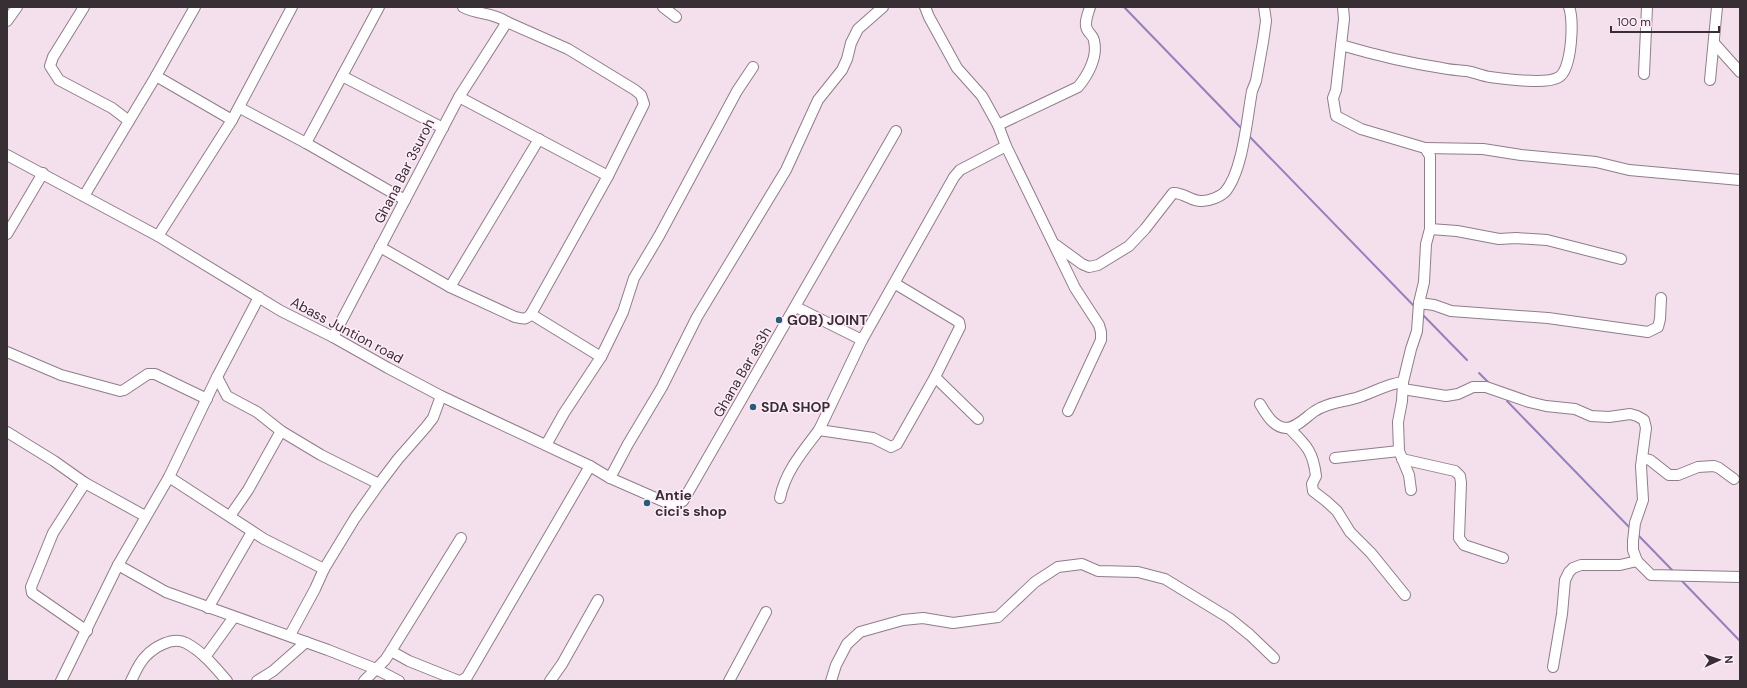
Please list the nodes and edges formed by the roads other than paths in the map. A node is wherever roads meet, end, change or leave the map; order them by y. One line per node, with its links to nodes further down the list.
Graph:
1 (18, 7): 17 (street)
2 (84, 7): 30 (street)
3 (195, 7): 24 (street)
4 (292, 7): 28 (street)
5 (379, 7): 25 (street)
6 (463, 7): 18 (street)
7 (663, 7): 16 (street)
8 (884, 7): 79 (street)
9 (925, 7): 31 (street)
10 (1090, 7): 31 (street)
11 (1264, 7): 47 (street)
12 (1343, 7): 20 (street)
13 (1569, 7): 20 (street)
14 (1647, 7): 23 (street)
15 (1717, 7): 19 (street)
16 (676, 17)
17 (7, 21)
18 (507, 22): 27 (street, Ghana Bar 3suroh); 40 (street)
19 (1714, 43): 22 (street); 26 (street)
20 (1341, 45): 37 (street)
21 (753, 67): 60 (street)
22 (1740, 72)
23 (1644, 74)
24 (156, 76): 29 (street); 30 (street)
25 (342, 76): 32 (street); 35 (street)
26 (1710, 80)
27 (459, 97): 32 (street, Ghana Bar 3suroh); 34 (street)
28 (240, 108): 29 (street); 35 (street)
29 (232, 120): 46 (street)
30 (129, 121): 42 (street)
31 (998, 125): 36 (street)
32 (443, 128): 43 (street, Ghana Bar 3suroh)
33 (896, 131): 55 (street, Ghana Bar as3h)
34 (539, 139): 40 (street); 51 (street)
35 (306, 143): 43 (street)
36 (1006, 146): 47 (street); 50 (street)
37 (1425, 148): 41 (street); 44 (street)
38 (7, 155): 39 (street, Abass Juntion road)
39 (43, 173): 42 (street, Abass Juntion road); 45 (street)
40 (608, 176): 56 (street)
41 (1740, 180)
42 (84, 196): 46 (street, Abass Juntion road)
43 (405, 200): 48 (street, Ghana Bar 3suroh)
44 (1430, 229): 49 (street); 54 (street)
45 (7, 234)
46 (158, 236): 52 (street, Abass Juntion road)
47 (1055, 244): 67 (street)
48 (380, 247): 51 (street); 57 (street, Ghana Bar 3suroh)
49 (1620, 259)
50 (894, 283): 58 (street); 62 (street)
51 (450, 287): 56 (street)
52 (260, 297): 57 (street, Abass Juntion road); 61 (street)
53 (1661, 298): 54 (street)
54 (1419, 303): 63 (street)
55 (796, 307): 58 (street); 85 (street, Ghana Bar as3h)
56 (532, 314): 60 (street)
57 (333, 336): 64 (street, Abass Juntion road)
58 (862, 340): 70 (street)
59 (7, 352): 65 (street)
60 (601, 357): 73 (street)
61 (217, 377): 65 (street); 72 (street)
62 (935, 377): 68 (street); 70 (street)
63 (1403, 385): 69 (street); 74 (street); 76 (street)
64 (442, 396): 73 (street, Abass Juntion road); 82 (street)
65 (207, 399): 78 (street)
66 (1260, 404): 69 (street)
67 (1068, 411)
68 (978, 420)
69 (1289, 428): 95 (street)
70 (819, 430): 84 (street)
71 (7, 432): 81 (street)
72 (282, 432): 82 (street); 87 (street)
73 (546, 445): 77 (street, Abass Juntion road)
74 (1400, 455): 75 (street); 83 (street); 90 (street)
75 (1335, 458)
76 (1642, 458): 80 (street); 91 (street)
77 (590, 466): 79 (street, Abass Juntion road); 114 (street)
78 (169, 476): 86 (street); 87 (street)
79 (610, 478): 85 (street, Abass Juntion road)
80 (1734, 479)
81 (84, 483): 86 (street); 100 (street)
82 (380, 484): 93 (street)
83 (1411, 490)
84 (780, 498)
85 (683, 501)
86 (145, 516): 92 (street)
87 (230, 516): 88 (street)
88 (252, 532): 93 (street); 97 (street)
89 (461, 538): 103 (street)
90 (1503, 558)
91 (1637, 561): 94 (street); 106 (street)
92 (118, 565): 97 (street); 100 (street)
93 (324, 569): 101 (street)
94 (1740, 577)
95 (1405, 595)
96 (598, 600): 115 (street)
97 (208, 608): 99 (street)
98 (766, 612): 116 (street)
99 (234, 617): 101 (street); 104 (street)
100 (87, 631): 108 (street)
101 (290, 635): 102 (street)
102 (306, 642): 107 (street); 111 (street)
103 (391, 651): 107 (street); 114 (street)
104 (206, 657): 109 (street); 110 (street)
105 (1274, 658): 117 (street)
106 (1553, 666)
107 (376, 669): 112 (street); 113 (street)
108 (61, 681)
109 (131, 681)
110 (227, 681)
111 (257, 681)
112 (364, 681)
113 (399, 681)
114 (460, 681)
115 (550, 681)
116 (729, 681)
117 (832, 681)

